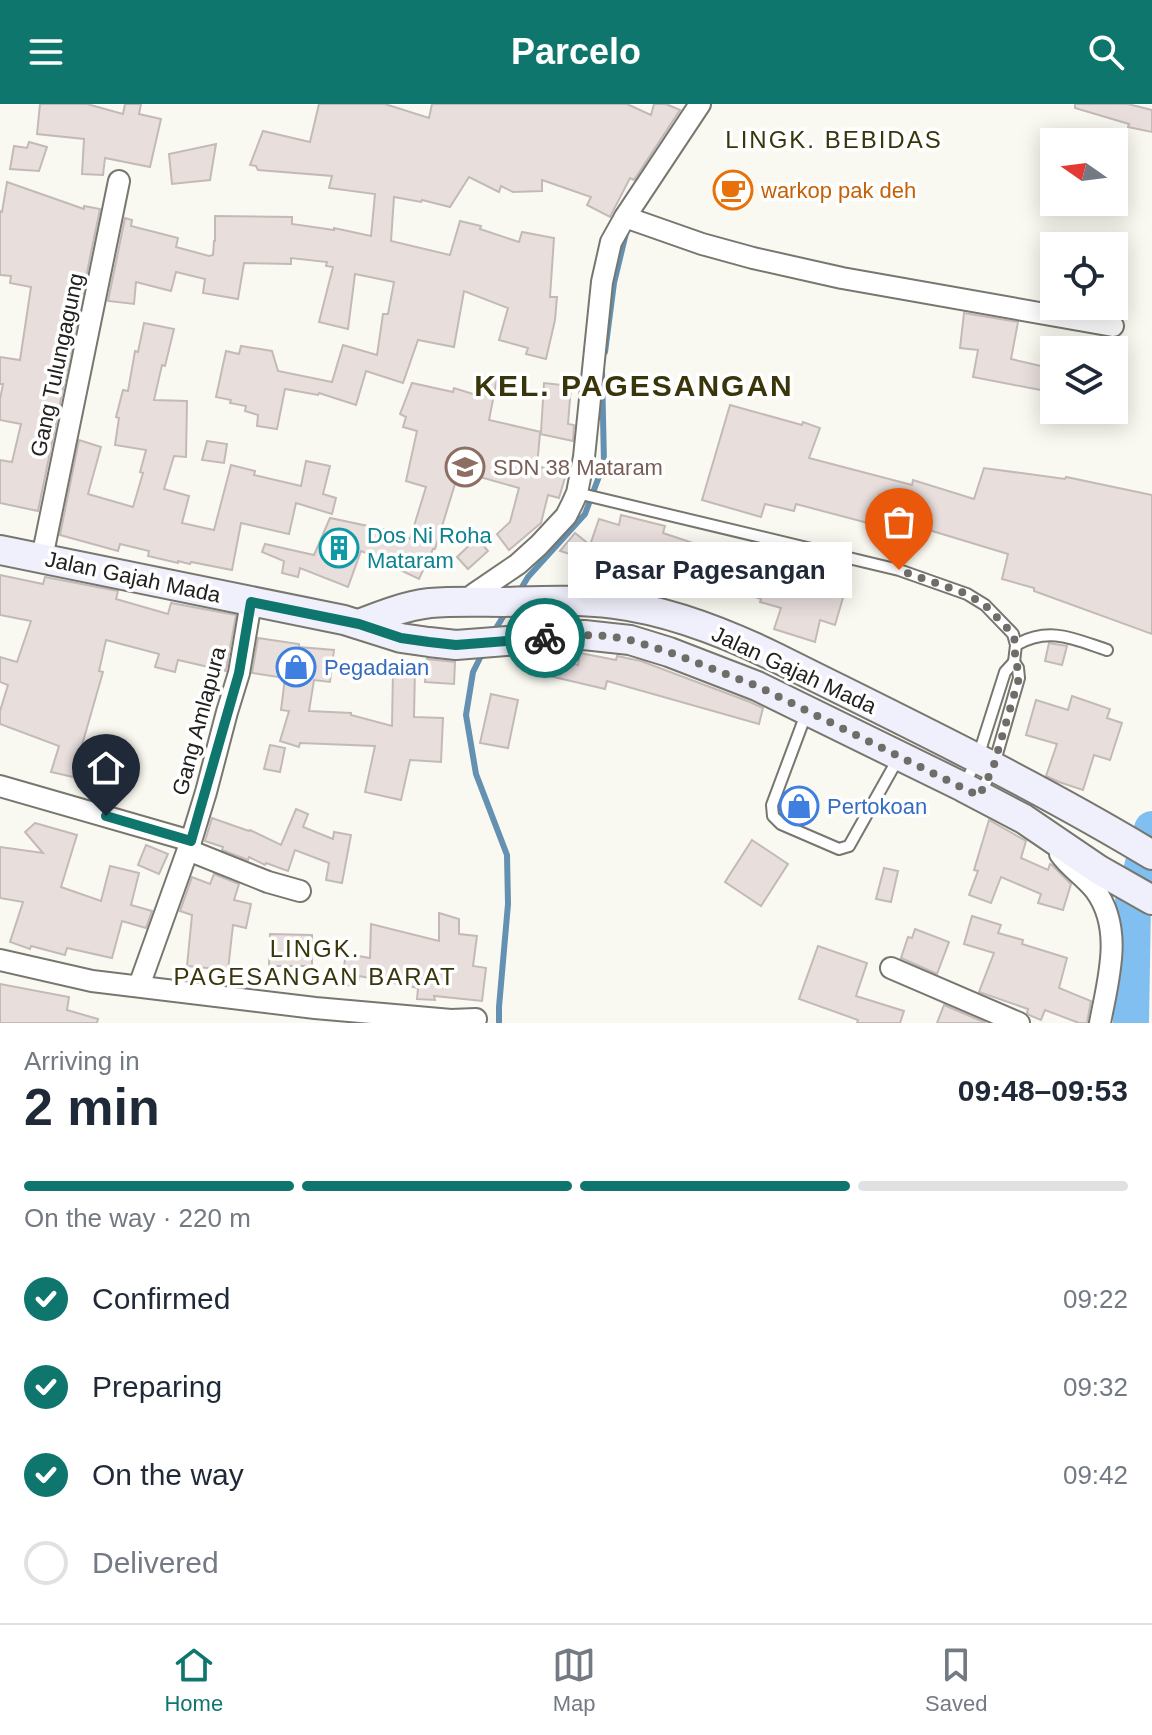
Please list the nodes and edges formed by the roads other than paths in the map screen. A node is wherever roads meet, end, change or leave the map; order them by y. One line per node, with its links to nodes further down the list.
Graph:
1 (700, 104): 3 (street)
2 (119, 181): 7 (street, Gang Tulungagung)
3 (631, 220): 4 (street); 5 (street)
4 (1113, 326)
5 (579, 494): 9 (street); 11 (lane)
6 (0, 550): 7 (main road, Jalan Gajah Mada)
7 (42, 558): 8 (main road, Jalan Gajah Mada)
8 (251, 602): 10 (main road, Jalan Gajah Mada); 22 (street, Gang Amlapura)
9 (468, 602): 10 (main road, Jalan Gajah Mada); 13 (main road, Jalan Gajah Mada)
10 (359, 624): 15 (main road, Jalan Gajah Mada)
11 (1016, 645): 12 (lane); 14 (lane)
12 (1107, 650)
13 (777, 658): 15 (main road); 18 (main road, Jalan Gajah Mada)
14 (1014, 662): 18 (lane); 18 (lane)
15 (757, 686): 16 (main road, Jalan Gajah Mada)
16 (807, 710): 17 (main road, Jalan Gajah Mada); 17 (lane)
17 (900, 756): 20 (main road, Jalan Gajah Mada)
18 (985, 764): 20 (lane); 20 (lane); 23 (main road, Jalan Gajah Mada)
19 (0, 786): 22 (street)
20 (971, 792): 21 (main road, Jalan Gajah Mada)
21 (1047, 834): 25 (main road, Jalan Gajah Mada); 33 (street)
22 (190, 845): 24 (street); 28 (street, Gang Amlapura)
23 (1152, 855)
24 (300, 891)
25 (1150, 898)
26 (0, 960): 28 (street)
27 (891, 968): 32 (street)
28 (139, 986): 29 (street)
29 (288, 1013): 31 (street)
30 (476, 1019): 31 (street)
31 (451, 1021)
32 (1019, 1023)
33 (1100, 1023)

